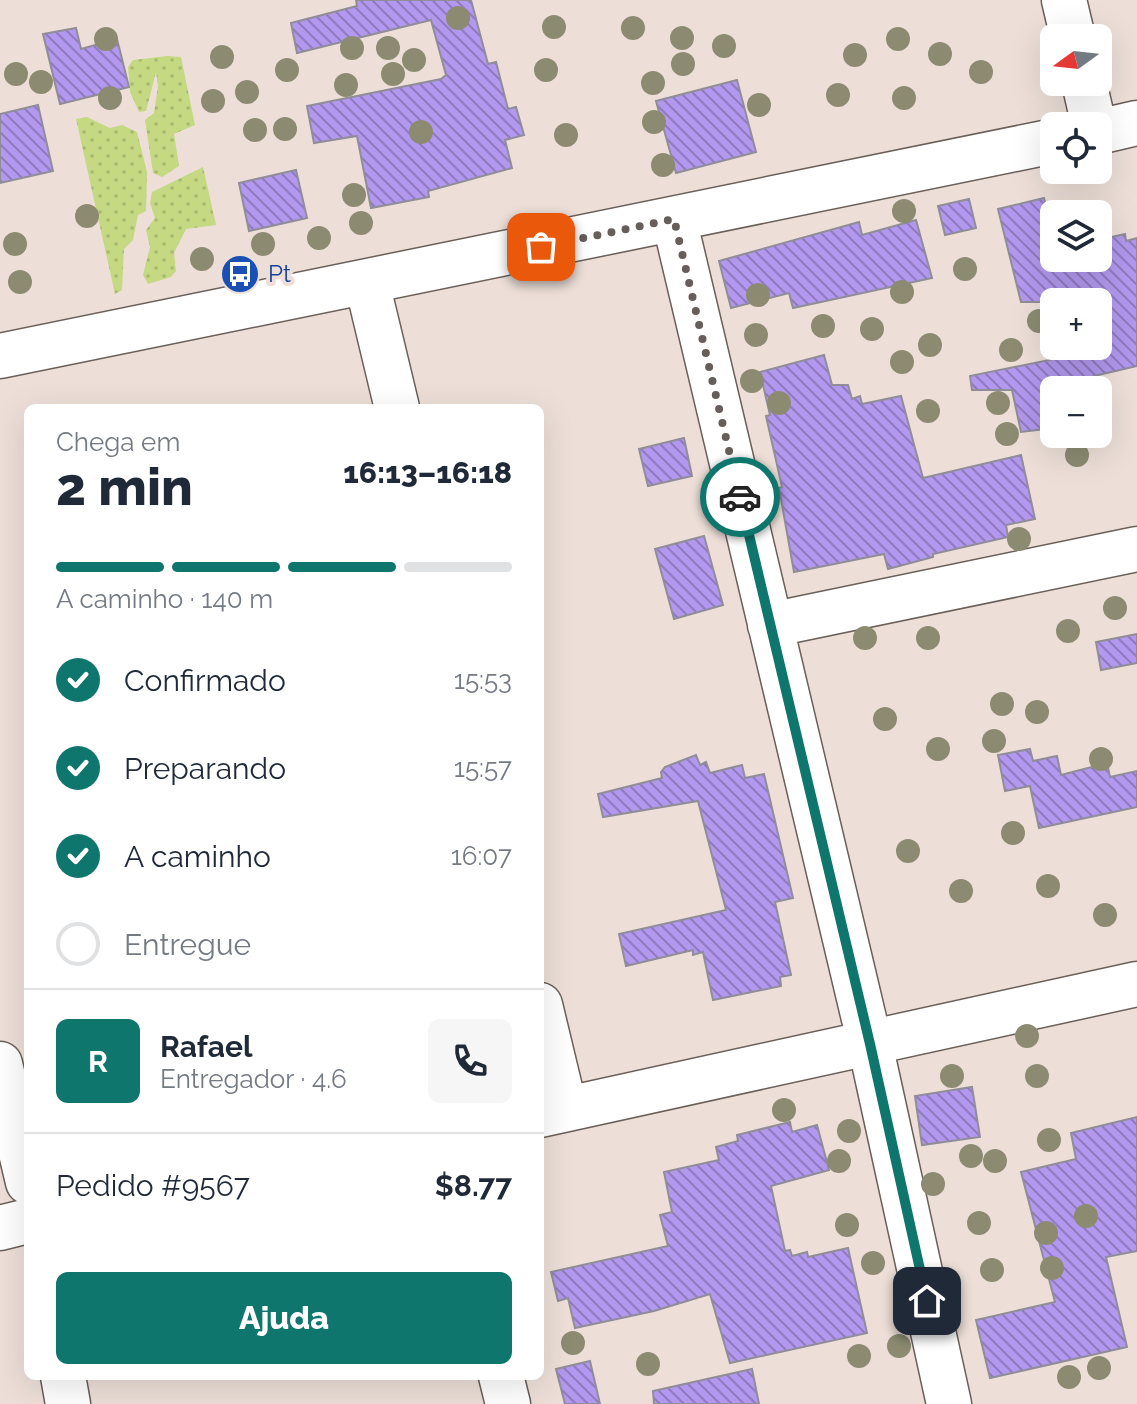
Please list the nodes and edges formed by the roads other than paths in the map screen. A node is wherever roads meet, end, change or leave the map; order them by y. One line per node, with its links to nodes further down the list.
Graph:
1 (1064, 0): 2 (street)
2 (1070, 24)
3 (1137, 123): 4 (street)
4 (1112, 129)
5 (1040, 144): 6 (street)
6 (674, 219): 7 (street); 11 (street)
7 (367, 283): 8 (street); 9 (street)
8 (0, 356)
9 (396, 404)
10 (1137, 549): 11 (street)
11 (770, 625): 14 (street)
12 (1137, 984): 14 (street)
13 (544, 1041): 16 (street)
14 (870, 1044): 16 (street); 24 (street)
15 (0, 1064): 17 (street)
16 (552, 1112)
17 (24, 1165)
18 (24, 1222): 19 (street)
19 (0, 1228)
20 (64, 1380): 22 (street)
21 (502, 1380): 23 (street)
22 (68, 1404)
23 (508, 1404)
24 (949, 1404)

